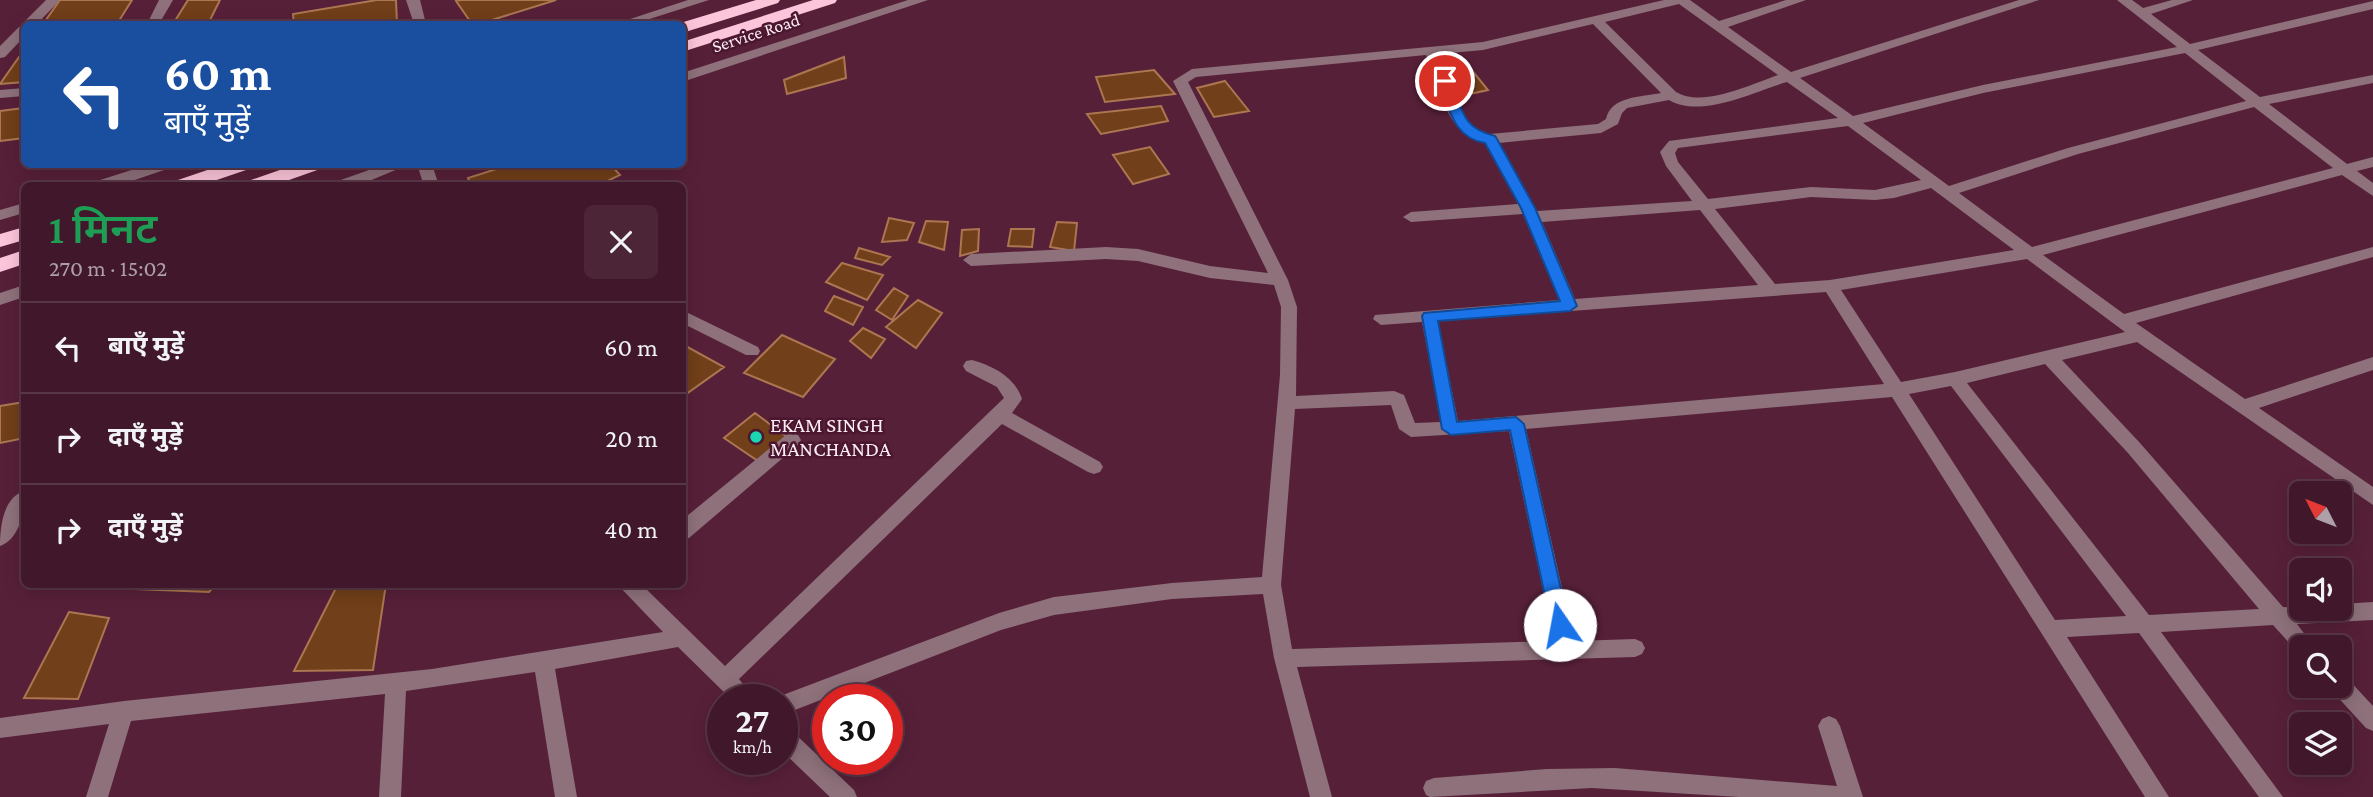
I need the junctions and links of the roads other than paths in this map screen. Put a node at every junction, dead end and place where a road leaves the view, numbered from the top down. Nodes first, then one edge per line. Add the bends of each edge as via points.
1 (52, 0) edge
2 (166, 0) edge
3 (413, 0) edge
4 (702, 0) edge
5 (772, 0) edge
6 (829, 0) edge
7 (921, 0) edge
8 (1681, 0) edge
9 (1799, 0) edge
10 (2032, 0) edge
11 (2124, 0) edge
12 (2186, 0) edge
13 (2373, 5) edge
14 (2141, 13) junction
15 (33, 21) edge
16 (155, 21) edge
17 (418, 21) edge
18 (632, 21) edge
19 (1597, 21) junction
20 (1718, 26) junction
21 (686, 27) edge
22 (21, 33) edge
23 (686, 46) edge
24 (2187, 49) junction
25 (1431, 52) junction
26 (0, 54) edge
27 (1786, 76) junction
28 (686, 77) edge
29 (2373, 79) edge
30 (21, 92) edge
31 (0, 94) edge
32 (1671, 95) junction
33 (2257, 102) junction
34 (1851, 121) junction
35 (1490, 139) junction
36 (2373, 162) edge
37 (234, 168) edge
38 (305, 168) edge
39 (392, 168) edge
40 (138, 169) edge
41 (2345, 169) junction
42 (108, 182) edge
43 (190, 182) edge
44 (263, 182) edge
45 (351, 182) edge
46 (1933, 182) junction
47 (2373, 191) edge
48 (1947, 192) junction
49 (1704, 205) junction
50 (21, 209) edge
51 (1530, 213) junction
52 (0, 215) edge
53 (1411, 217) dead end
54 (21, 234) edge
55 (0, 240) edge
56 (2373, 252) edge
57 (2030, 253) junction
58 (21, 258) edge
59 (971, 260) dead end
60 (0, 265) edge
61 (1280, 280) junction
62 (1830, 286) junction
63 (21, 292) edge
64 (1772, 292) junction
65 (0, 299) edge
66 (1570, 306) junction
67 (1429, 316) junction
68 (686, 318) edge
69 (1381, 319) dead end
70 (2122, 321) junction
71 (2140, 335) junction
72 (752, 351) dead end
73 (2050, 358) junction
74 (2373, 363) edge
75 (972, 366) dead end
76 (1955, 379) junction
77 (1894, 390) junction
78 (1287, 403) junction
79 (2245, 406) junction
80 (1000, 415) junction
81 (1516, 424) junction
82 (1451, 429) junction
83 (792, 440) dead end
84 (1094, 467) dead end
85 (2369, 490) edge
86 (21, 504) edge
87 (686, 529) edge
88 (0, 538) edge
89 (1271, 585) junction
90 (631, 588) edge
91 (2373, 611) edge
92 (2277, 618) junction
93 (2143, 623) junction
94 (2051, 629) junction
95 (2293, 635) edge
96 (680, 638) junction
97 (1635, 648) dead end
98 (1566, 651) junction
99 (1284, 658) junction
100 (544, 662) junction
101 (725, 679) junction
102 (396, 682) junction
103 (730, 684) edge
104 (2352, 698) edge
105 (798, 699) edge
106 (124, 710) junction
107 (2373, 721) edge
108 (1829, 726) dead end
109 (0, 728) edge
110 (798, 751) edge
111 (1434, 788) dead end
112 (97, 797) edge
113 (390, 797) edge
114 (566, 797) edge
115 (846, 797) edge
116 (1321, 797) edge
117 (1844, 797) edge
118 (1852, 797) edge
119 (2158, 797) edge
120 (2272, 797) edge

1 - 15 street
2 - 16 street
3 - 17 street
4 - 18 street
5 - 21 highway
6 - 23 highway
7 - 28 street, Service Road
8 - 19 street
8 - 20 street
9 - 20 street
10 - 27 street
11 - 14 street
12 - 14 street
13 - 24 street
14 - 24 street
19 - 25 street via 1519,40
19 - 32 street
20 - 27 street
22 - 26 street
24 - 33 street
24 - 34 street via 1983,89
25 - 35 street via 1463,127
25 - 61 street via 1192,73 1180,80
27 - 32 street via 1712,103 1692,104
27 - 34 street
29 - 33 street
30 - 31 street
32 - 35 street via 1622,106 1613,121 1601,128
33 - 41 street
33 - 48 street via 2073,151
34 - 46 street
34 - 49 street via 1674,144 1668,158
35 - 51 street
36 - 41 street
37 - 43 highway
38 - 44 highway
39 - 45 street
40 - 42 street
41 - 47 street
41 - 57 street
46 - 48 street
46 - 49 street via 1885,194 1811,192
48 - 57 street
49 - 51 street
49 - 64 street
50 - 52 street
51 - 53 street
51 - 66 street
54 - 55 highway
56 - 70 street
57 - 62 street
57 - 70 street
58 - 60 highway
59 - 61 street via 1128,255
61 - 78 street via 1289,307
62 - 64 street
62 - 77 street
63 - 65 street
64 - 66 street
66 - 67 street
67 - 69 street
67 - 82 street
68 - 72 street
70 - 71 street
71 - 73 street
71 - 79 street
73 - 76 street
73 - 92 street via 2134,448
74 - 79 street
75 - 80 street via 1012,391 1013,399
76 - 77 street
76 - 93 street
77 - 81 street
77 - 94 street
78 - 82 street via 1394,398 1411,430
78 - 89 street
79 - 85 street
80 - 84 street
80 - 101 street
81 - 82 street
81 - 98 street
83 - 87 street
86 - 88 street
89 - 99 street
89 - 105 street via 1172,591 1054,606 999,622
90 - 96 street
91 - 92 street
92 - 93 street
92 - 95 street
93 - 94 street
93 - 120 street
94 - 119 street
96 - 100 street
96 - 101 street
97 - 98 street
98 - 99 street
99 - 116 street
100 - 102 street
100 - 114 street
101 - 103 street
102 - 106 street
102 - 113 street
104 - 107 street
106 - 109 street
106 - 112 street
108 - 118 street
110 - 115 street
111 - 117 street via 1614,778

